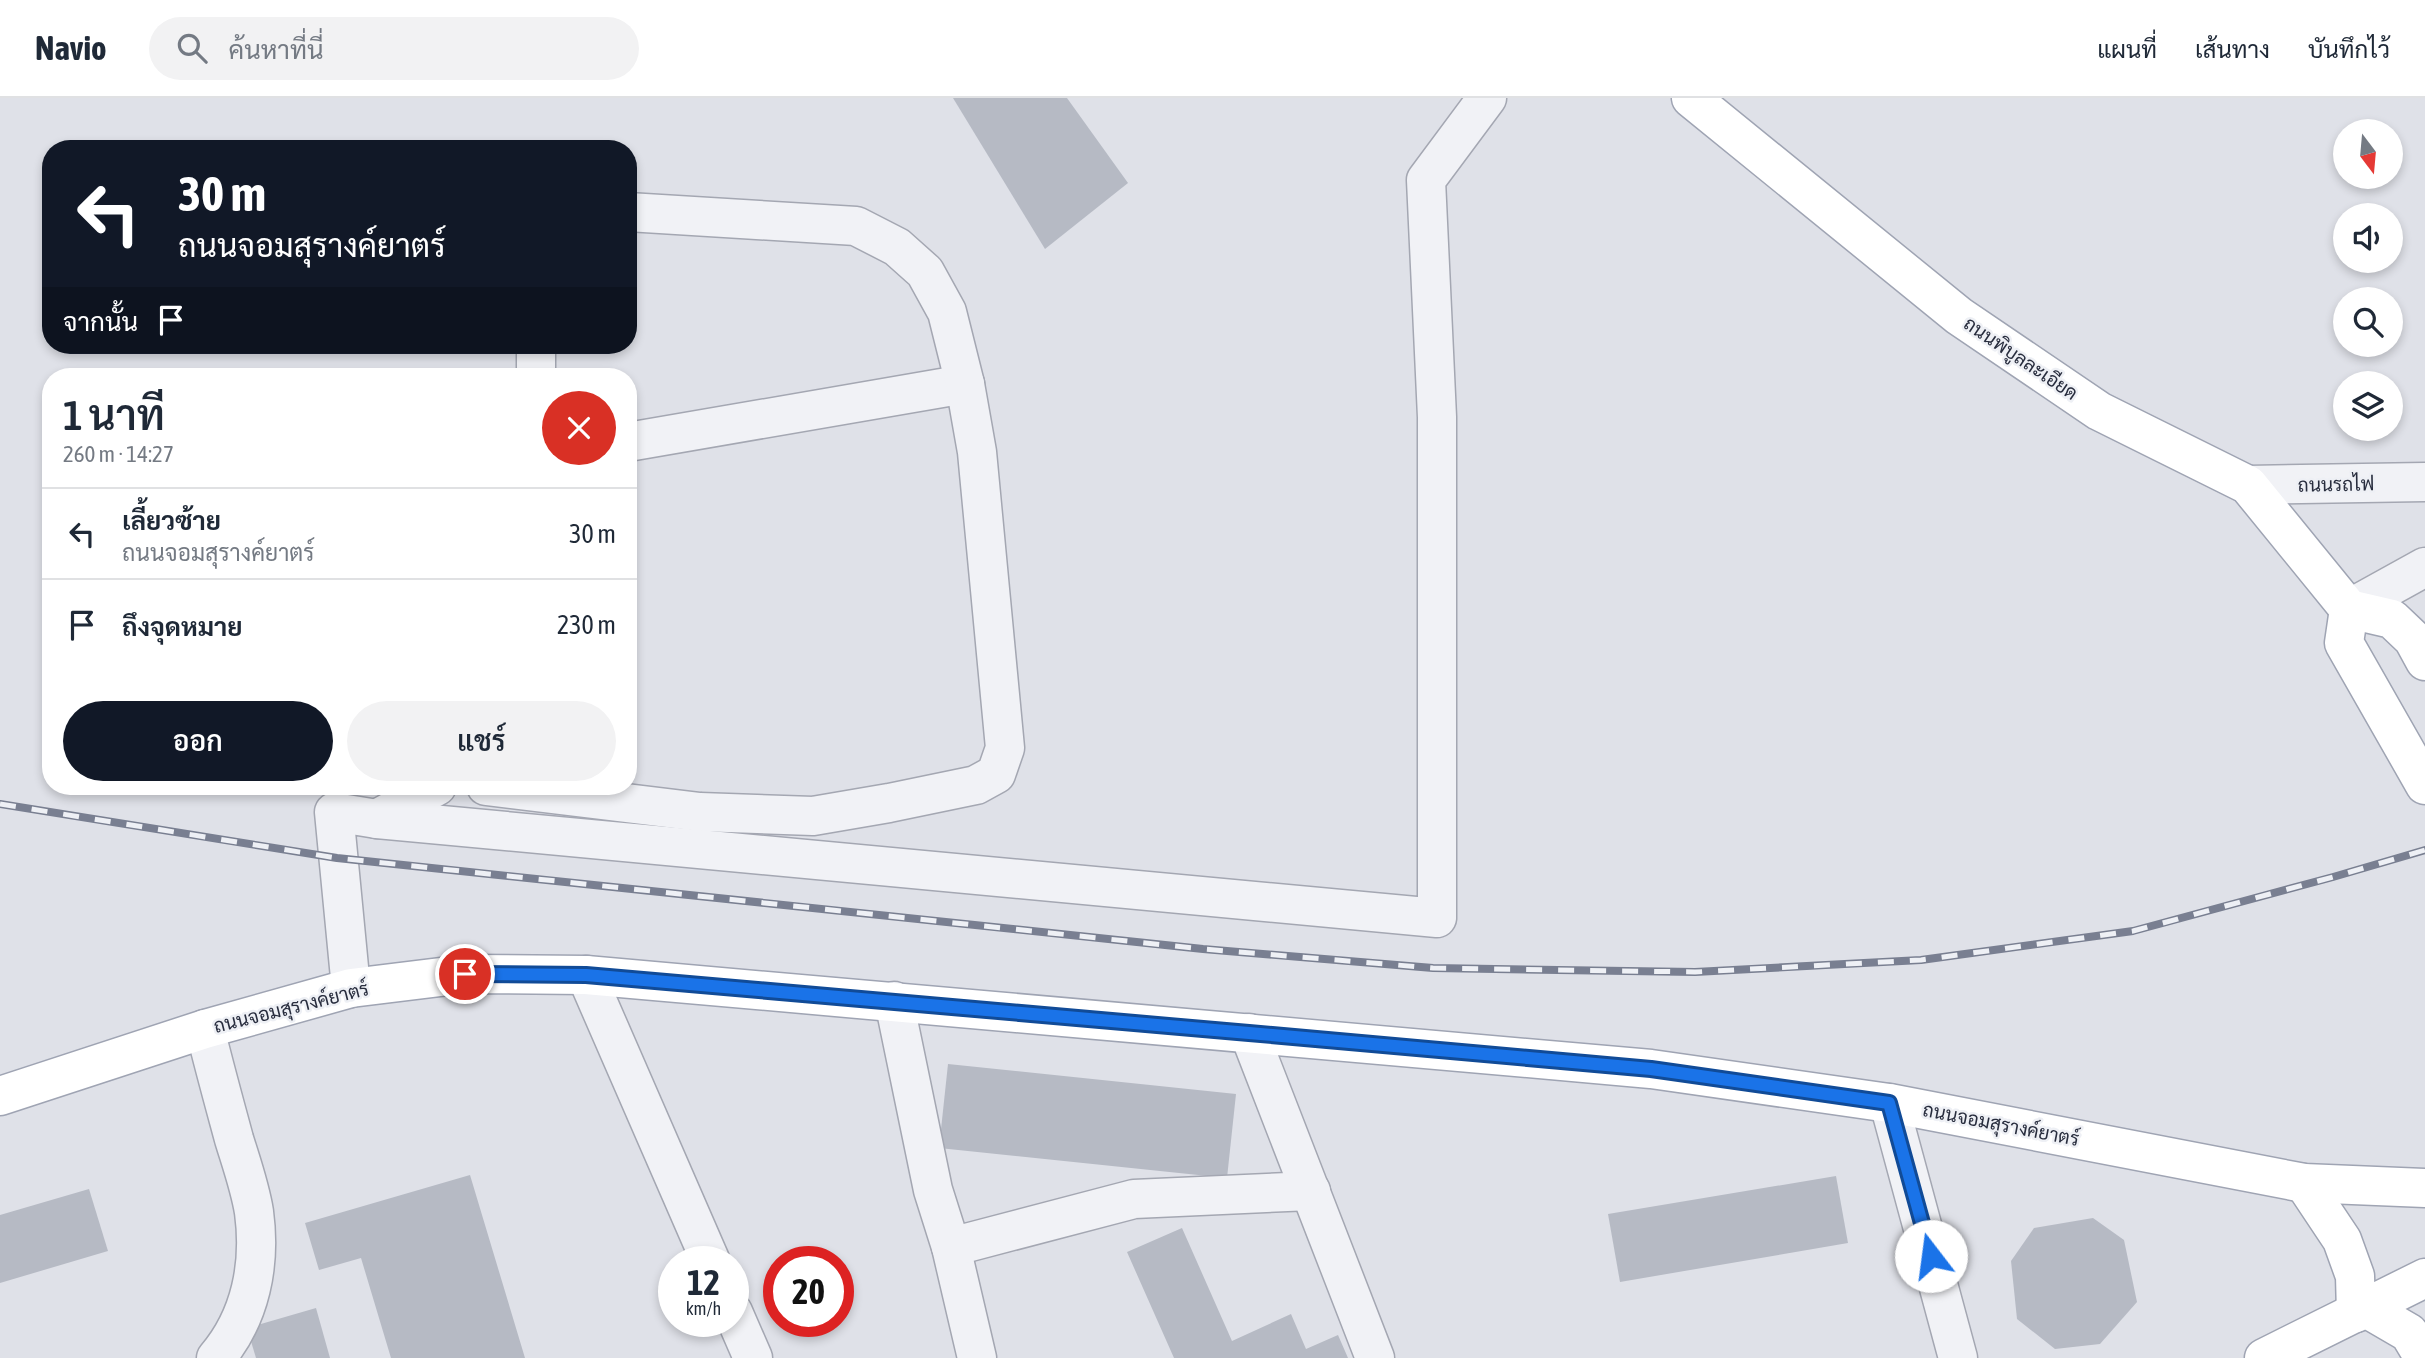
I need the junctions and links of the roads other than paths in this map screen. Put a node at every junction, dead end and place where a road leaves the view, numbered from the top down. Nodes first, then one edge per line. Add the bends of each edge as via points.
1 (1487, 98) edge
2 (1691, 98) edge
3 (637, 213) edge
4 (965, 384) junction
5 (637, 440) edge
6 (2425, 482) edge
7 (2248, 485) junction
8 (2425, 566) edge
9 (2349, 609) junction
10 (2421, 641) edge
11 (2425, 785) edge
12 (421, 795) edge
13 (560, 795) edge
14 (377, 819) junction
15 (586, 975) junction
16 (351, 988) junction
17 (894, 1001) junction
18 (205, 1029) junction
19 (1249, 1033) junction
20 (0, 1096) edge
21 (1889, 1103) junction
22 (2304, 1183) junction
23 (2425, 1188) edge
24 (1311, 1191) junction
25 (704, 1246) edge
26 (951, 1247) junction
27 (2425, 1278) edge
28 (2361, 1310) junction
29 (744, 1337) edge
30 (216, 1358) edge
31 (753, 1358) edge
32 (977, 1358) edge
33 (1375, 1358) edge
34 (1958, 1358) edge
35 (2264, 1358) edge
36 (2424, 1358) edge

1 - 14 street via 1426,180 1437,416 1437,918
2 - 7 main road, ถนนพิบูลละเอียด via 1959,316 2099,411
3 - 4 street via 856,226 897,247 925,272 947,312
4 - 5 street
4 - 13 street via 977,452 1005,748 996,774 975,785 813,816 700,812
6 - 7 street, ถนนรถไฟ
7 - 9 main road, ถนนพิบูลละเอียด
8 - 9 street
9 - 10 main road via 2392,619
9 - 11 main road via 2344,643
12 - 14 street
14 - 16 street via 334,812
15 - 16 main road, ถนนจอมสุรางค์ยาตร์ via 465,974
15 - 17 main road, ถนนจอมสุรางค์ยาตร์
15 - 25 street
16 - 18 main road, ถนนจอมสุรางค์ยาตร์
17 - 19 main road, ถนนจอมสุรางค์ยาตร์
17 - 26 street via 933,1190
18 - 20 main road, ถนนจอมสุรางค์ยาตร์
18 - 30 street via 254,1210 256,1256 245,1309 231,1341
19 - 21 main road, ถนนจอมสุรางค์ยาตร์ via 1651,1069
19 - 24 street
21 - 22 main road, ถนนจอมสุรางค์ยาตร์
21 - 34 street
22 - 23 main road, ถนนจอมสุรางค์ยาตร์
22 - 28 main road via 2342,1240
24 - 26 street via 1134,1199
24 - 33 street
26 - 32 street
27 - 28 main road
28 - 35 main road
28 - 36 main road via 2409,1333
29 - 31 street

